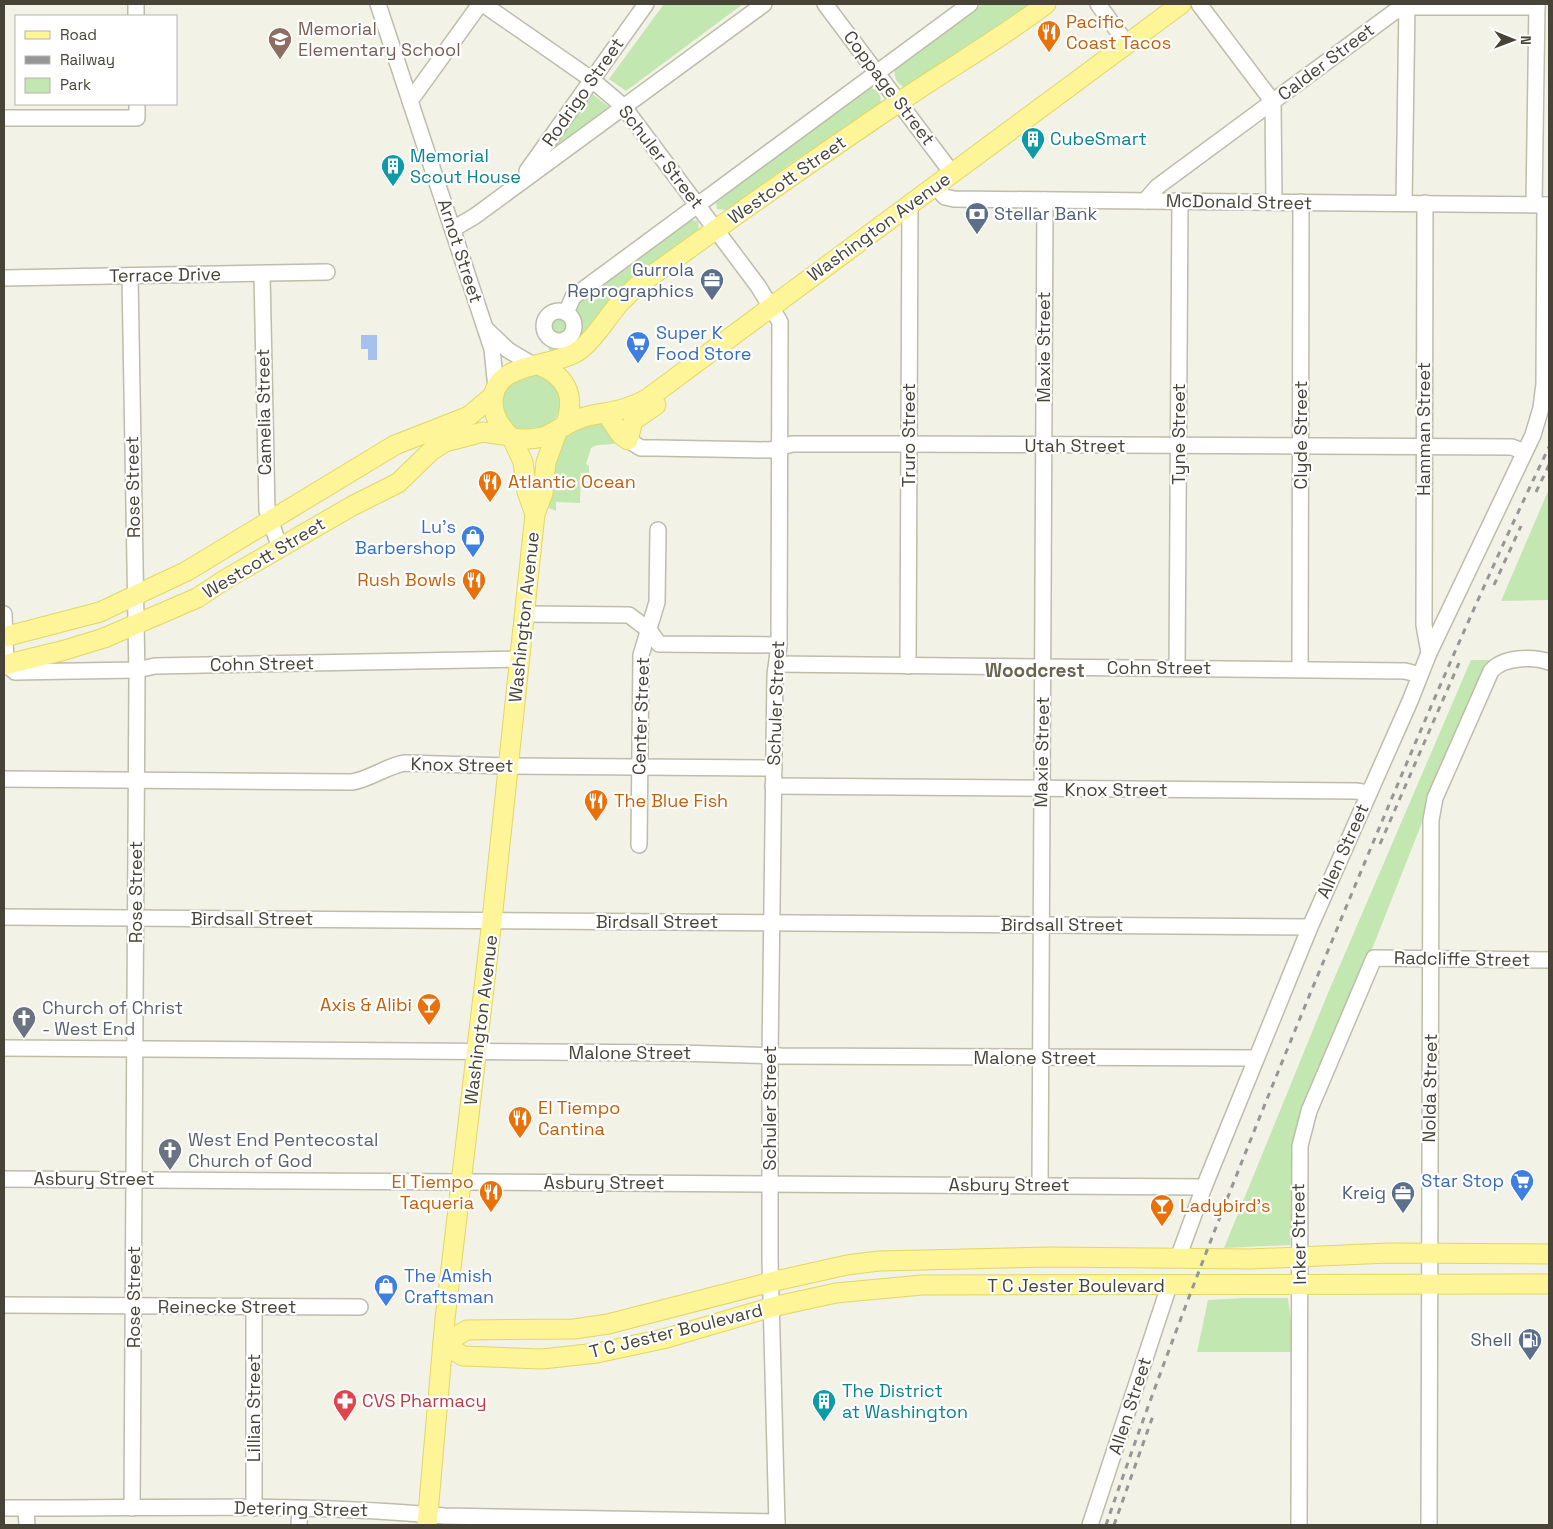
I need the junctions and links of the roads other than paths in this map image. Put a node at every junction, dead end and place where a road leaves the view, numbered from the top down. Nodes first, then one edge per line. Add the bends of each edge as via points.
1 (378, 4) edge
2 (482, 4) edge
3 (646, 4) edge
4 (764, 4) edge
5 (825, 4) edge
6 (970, 4) edge
7 (1046, 4) edge
8 (1098, 4) edge
9 (1182, 4) edge
10 (1199, 4) edge
11 (1407, 5) edge
12 (1537, 5) edge
13 (1127, 44) junction
14 (876, 71) junction
15 (591, 79) junction
16 (410, 101) junction
17 (899, 102) junction
18 (1273, 102) junction
19 (623, 106) junction
20 (137, 111) edge
21 (4, 118) edge
22 (952, 173) junction
23 (521, 181) junction
24 (934, 186) junction
25 (1045, 200) junction
26 (1145, 201) junction
27 (1180, 201) junction
28 (1274, 202) junction
29 (1301, 202) junction
30 (1404, 203) junction
31 (1425, 203) junction
32 (910, 204) junction
33 (1543, 204) edge
34 (699, 206) junction
35 (716, 229) junction
36 (453, 230) junction
37 (327, 272) dead end
38 (262, 274) junction
39 (130, 276) junction
40 (4, 278) edge
41 (771, 306) junction
42 (566, 313) dead end
43 (484, 328) junction
44 (536, 365) junction
45 (661, 390) junction
46 (495, 392) junction
47 (607, 414) junction
48 (561, 429) junction
49 (511, 437) junction
50 (628, 440) junction
51 (909, 444) junction
52 (1044, 446) junction
53 (1179, 446) junction
54 (1301, 446) junction
55 (1424, 446) junction
56 (781, 447) junction
57 (1524, 452) junction
58 (535, 514) junction
59 (270, 523) junction
60 (658, 530) dead end
61 (280, 548) junction
62 (135, 596) junction
63 (4, 614) edge
64 (526, 614) junction
65 (136, 626) junction
66 (650, 631) junction
67 (4, 637) edge
68 (779, 645) junction
69 (1429, 653) junction
70 (521, 659) junction
71 (1549, 662) edge
72 (777, 664) junction
73 (5, 665) edge
74 (908, 666) junction
75 (1043, 667) junction
76 (1177, 668) junction
77 (1300, 668) junction
78 (137, 670) junction
79 (1420, 674) junction
80 (508, 766) junction
81 (639, 766) junction
82 (774, 768) junction
83 (4, 779) edge
84 (135, 780) junction
85 (774, 786) junction
86 (1041, 790) junction
87 (1368, 794) junction
88 (640, 845) dead end
89 (4, 917) edge
90 (136, 918) junction
91 (492, 920) junction
92 (772, 922) junction
93 (1042, 925) junction
94 (1310, 927) junction
95 (1374, 958) joint
96 (1431, 959) junction
97 (1549, 960) edge
98 (4, 1048) edge
99 (135, 1049) junction
100 (477, 1052) junction
101 (770, 1056) junction
102 (1040, 1058) junction
103 (1256, 1058) junction
104 (4, 1179) edge
105 (135, 1180) junction
106 (462, 1182) junction
107 (771, 1184) junction
108 (1040, 1185) junction
109 (1204, 1187) junction
110 (1429, 1253) junction
111 (1549, 1254) edge
112 (1051, 1257) junction
113 (1299, 1257) junction
114 (1178, 1258) junction
115 (922, 1259) junction
116 (771, 1282) junction
117 (1428, 1283) junction
118 (1549, 1284) edge
119 (922, 1285) junction
120 (1300, 1285) junction
121 (1051, 1286) junction
122 (1169, 1286) junction
123 (4, 1305) edge
124 (134, 1307) junction
125 (254, 1307) junction
126 (360, 1307) dead end
127 (772, 1307) junction
128 (608, 1324) junction
129 (443, 1344) junction
130 (613, 1350) junction
131 (4, 1508) edge
132 (26, 1508) junction
133 (132, 1508) junction
134 (254, 1508) junction
135 (300, 1509) junction
136 (428, 1520) edge
137 (530, 1521) edge
138 (657, 1523) edge
139 (777, 1523) edge
140 (27, 1525) edge
141 (299, 1525) edge
142 (1090, 1525) edge
143 (1299, 1525) edge
144 (1429, 1525) edge

1 - 16 street, Arnot Street
2 - 15 street, Schuler Street
2 - 16 street
3 - 15 street, Rodrigo Street
4 - 19 street
5 - 14 street, Coppage Street
6 - 14 street, Westcott Street
7 - 17 main road, Westcott Street via 1012,30
8 - 13 street
9 - 13 main road, Washington Avenue
10 - 18 street
11 - 12 street, Calder Street
11 - 18 street, Calder Street
11 - 30 street
12 - 33 street, Allen Street
13 - 22 main road, Washington Avenue
14 - 17 street, Coppage Street
14 - 34 street, Westcott Street
15 - 19 street, Schuler Street
15 - 23 street, Rodrigo Street
16 - 36 street, Arnot Street
17 - 22 street, Coppage Street
17 - 35 main road, Westcott Street
18 - 26 street, Calder Street via 1157,187
18 - 28 street
19 - 23 street
19 - 34 street, Schuler Street
20 - 21 street
22 - 24 main road, Washington Avenue
23 - 36 street
24 - 25 street, McDonald Street via 945,197 954,199
24 - 32 main road, Washington Avenue
25 - 26 street, McDonald Street
25 - 52 street, Maxie Street
26 - 27 street, McDonald Street
27 - 28 street, McDonald Street
27 - 53 street, Tyne Street
28 - 29 street, McDonald Street
29 - 30 street, McDonald Street
29 - 54 street, Clyde Street
30 - 31 street, McDonald Street
31 - 33 street, McDonald Street
31 - 55 street, Hamman Street
32 - 41 main road, Washington Avenue
32 - 51 street, Truro Street
33 - 57 street, Allen Street via 1544,384 1541,408
34 - 35 street, Schuler Street
34 - 42 street, Westcott Street via 573,297
35 - 41 street, Schuler Street
35 - 44 main road, Westcott Street via 637,286 581,350
36 - 43 street, Arnot Street
37 - 38 street, Terrace Drive
38 - 39 street, Terrace Drive
38 - 59 street, Camelia Street via 266,506
39 - 40 street, Terrace Drive
39 - 62 street, Rose Street
41 - 45 main road, Washington Avenue
41 - 56 street, Schuler Street via 780,322
43 - 44 street, Arnot Street via 508,350
43 - 46 street, Arnot Street via 494,362
44 - 46 main road via 514,370
44 - 48 main road via 558,376 567,388 571,410
45 - 47 main road, Washington Avenue via 634,406
45 - 50 main road via 656,404 633,421
46 - 49 main road via 495,414
46 - 59 main road, Westcott Street via 469,416 395,445
47 - 48 main road, Washington Avenue via 588,416
47 - 50 main road
48 - 49 main road via 538,440
48 - 58 main road, Washington Avenue via 546,462 543,493
49 - 58 main road, Washington Avenue via 523,462 527,492
49 - 61 main road, Westcott Street via 483,432 445,442 431,451 398,484 352,506
50 - 56 street, Utah Street via 641,448 770,450
51 - 52 street, Utah Street
51 - 56 street, Utah Street via 792,444
51 - 74 street, Truro Street
52 - 53 street, Utah Street
52 - 75 street, Maxie Street
53 - 54 street, Utah Street
53 - 76 street, Tyne Street
54 - 55 street, Utah Street
54 - 77 street, Clyde Street
55 - 57 street, Utah Street via 1512,447
55 - 69 street, Hamman Street via 1424,625
56 - 68 street, Schuler Street
57 - 69 street, Allen Street
58 - 64 main road, Washington Avenue
59 - 61 street, Camelia Street
59 - 62 main road, Westcott Street via 187,571
60 - 66 street, Center Street via 657,602
61 - 65 main road, Westcott Street via 197,598
62 - 65 street, Rose Street
62 - 67 main road, Westcott Street via 100,612
63 - 67 street
64 - 66 street via 629,615
64 - 70 main road, Washington Avenue
65 - 73 main road, Westcott Street via 65,650
65 - 78 street, Rose Street
66 - 68 street via 659,644
66 - 81 street, Center Street via 641,655
67 - 73 street
68 - 72 street, Schuler Street
69 - 79 street, Allen Street
70 - 78 street, Cohn Street via 155,666
70 - 80 main road, Washington Avenue
71 - 96 street, Nolda Street via 1509,660 1496,665 1435,798 1430,844
72 - 74 street, Cohn Street
72 - 82 street, Schuler Street
73 - 78 street, Cohn Street via 15,672
74 - 75 street, Cohn Street
75 - 76 street, Cohn Street
75 - 86 street, Maxie Street
76 - 77 street, Cohn Street
77 - 79 street, Cohn Street via 1406,670
78 - 84 street, Rose Street
79 - 87 street, Allen Street
80 - 81 street, Knox Street
80 - 84 street, Knox Street via 405,763 392,765 352,782
80 - 91 main road, Washington Avenue
81 - 82 street, Knox Street
81 - 88 street, Center Street
82 - 85 street, Schuler Street
83 - 84 street, Knox Street
84 - 90 street, Rose Street
85 - 86 street, Knox Street
85 - 92 street, Schuler Street
86 - 87 street, Knox Street via 1356,791
86 - 93 street, Maxie Street
87 - 94 street, Allen Street
89 - 90 street, Birdsall Street
90 - 91 street, Birdsall Street
90 - 99 street, Rose Street
91 - 92 street, Birdsall Street
91 - 100 main road, Washington Avenue
92 - 93 street, Birdsall Street
92 - 101 street, Schuler Street
93 - 94 street, Birdsall Street
93 - 102 street, Maxie Street
94 - 103 street, Allen Street
95 - 96 street, Radcliffe Street
95 - 113 street, Inker Street via 1309,1110 1302,1137 1298,1161
96 - 97 street, Radcliffe Street
96 - 110 street, Nolda Street
98 - 99 street, Malone Street
99 - 100 street, Malone Street
99 - 105 street, Rose Street
100 - 101 street, Malone Street
100 - 106 main road, Washington Avenue
101 - 102 street, Malone Street
101 - 107 street, Schuler Street
102 - 103 street, Malone Street
102 - 108 street, Maxie Street
103 - 109 street, Allen Street
104 - 105 street, Asbury Street
105 - 106 street, Asbury Street
105 - 124 street, Rose Street
106 - 107 street, Asbury Street
106 - 129 main road, Washington Avenue
107 - 108 street, Asbury Street
107 - 116 street, Schuler Street
108 - 109 street, Asbury Street
109 - 114 street, Allen Street
110 - 111 main road, T C Jester Boulevard
110 - 113 main road, T C Jester Boulevard
110 - 117 street, Nolda Street
112 - 114 main road, T C Jester Boulevard
112 - 115 main road, T C Jester Boulevard
112 - 121 main road
113 - 114 main road, T C Jester Boulevard
113 - 120 street, Inker Street
115 - 116 main road, T C Jester Boulevard via 847,1265
115 - 119 main road
116 - 127 street, Schuler Street
116 - 128 main road, T C Jester Boulevard
117 - 118 main road, T C Jester Boulevard
117 - 120 main road, T C Jester Boulevard
117 - 144 street, Nolda Street
119 - 121 main road, T C Jester Boulevard
119 - 127 main road, T C Jester Boulevard via 836,1293
120 - 122 main road, T C Jester Boulevard
120 - 143 street, Inker Street
121 - 122 main road, T C Jester Boulevard
122 - 142 street, Allen Street
123 - 124 street, Reinecke Street
124 - 125 street, Reinecke Street
124 - 133 street, Rose Street
125 - 126 street, Reinecke Street
125 - 134 street, Lillian Street
127 - 130 main road, T C Jester Boulevard via 667,1338
127 - 139 street, Schuler Street
128 - 129 main road, T C Jester Boulevard via 574,1329 466,1330
128 - 130 main road
129 - 130 main road, T C Jester Boulevard via 463,1356 542,1359
129 - 136 main road, Washington Avenue
131 - 132 street, Detering Street
132 - 133 street, Detering Street
132 - 140 street
133 - 134 street, Detering Street
134 - 135 street, Detering Street
135 - 136 street, Detering Street via 395,1510
135 - 141 street
136 - 137 street, Detering Street
137 - 138 street, Detering Street
138 - 139 street, Detering Street

